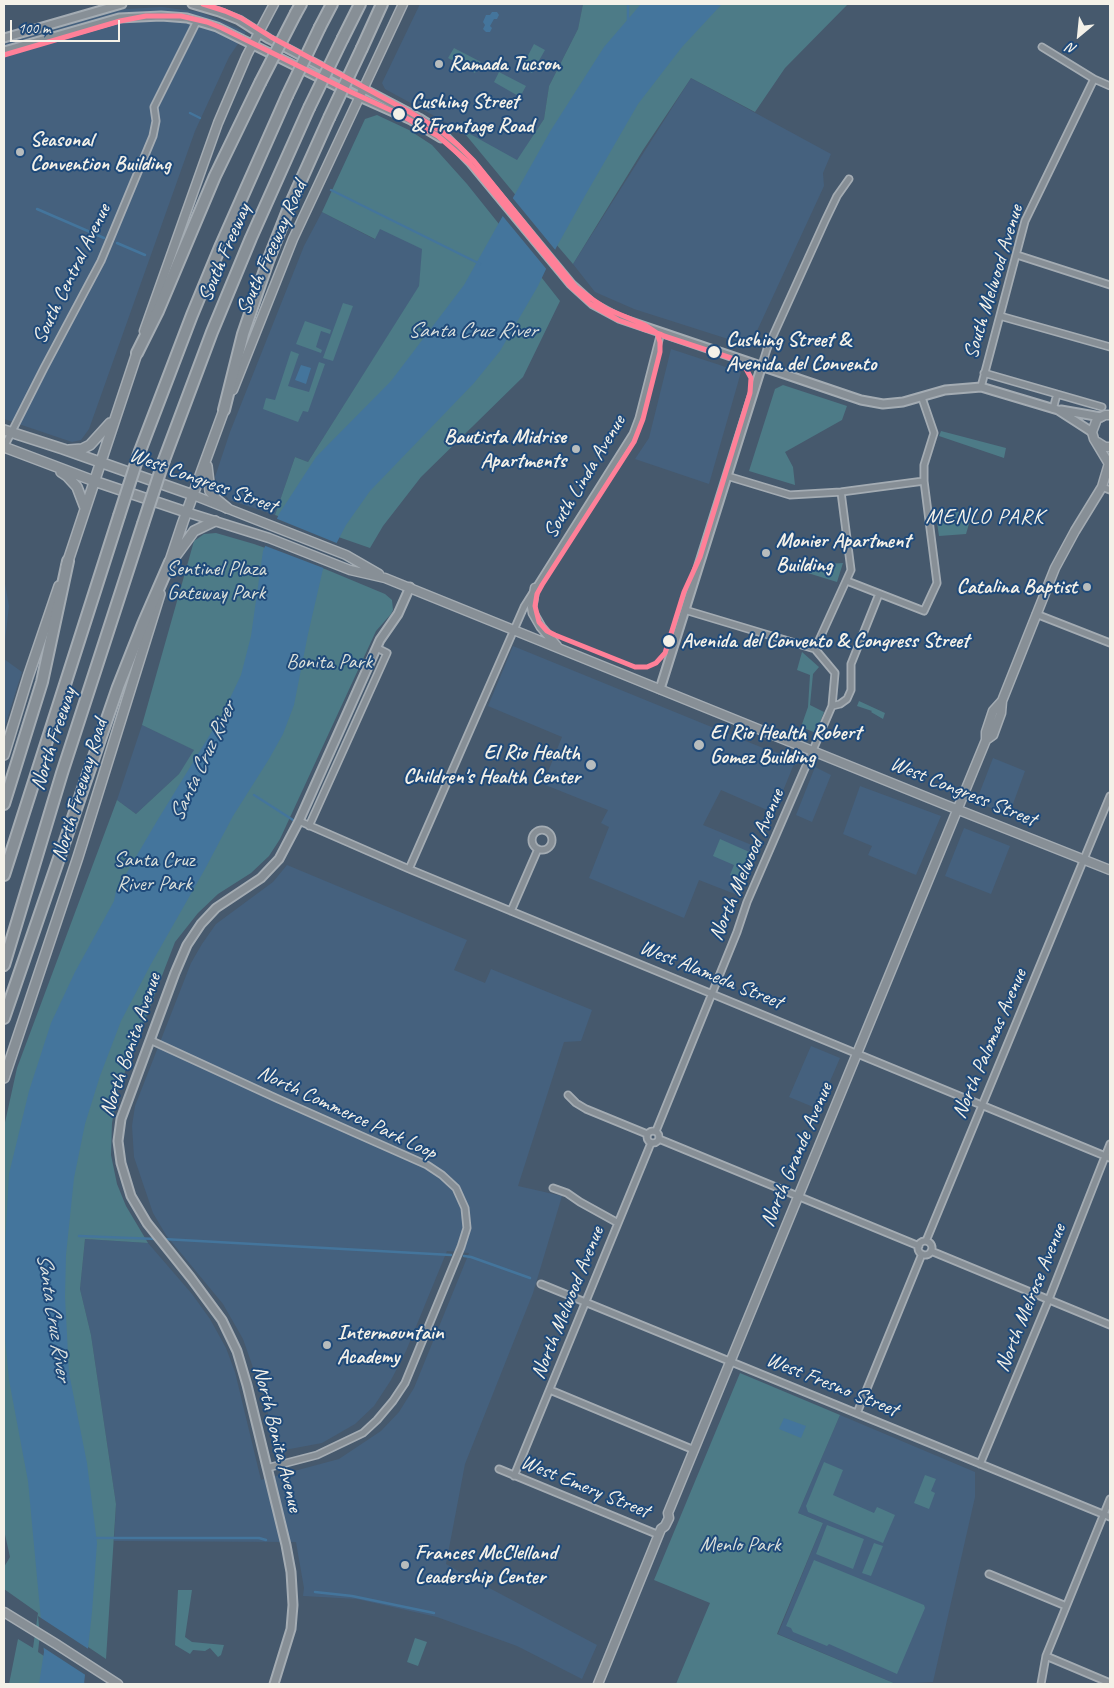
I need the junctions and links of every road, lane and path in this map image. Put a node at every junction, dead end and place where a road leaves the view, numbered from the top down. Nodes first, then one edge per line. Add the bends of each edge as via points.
1 (124, 4) edge
2 (192, 4) edge
3 (274, 4) edge
4 (332, 4) edge
5 (360, 4) edge
6 (382, 4) edge
7 (403, 4) edge
8 (207, 6) edge
9 (298, 8) edge
10 (126, 17) junction
11 (197, 21) junction
12 (259, 32) junction
13 (4, 38) edge
14 (252, 45) junction
15 (1042, 47) dead end
16 (4, 52) edge
17 (1094, 79) junction
18 (1110, 86) edge
19 (364, 88) junction
20 (360, 97) junction
21 (457, 148) junction
22 (848, 179) dead end
23 (1017, 255) junction
24 (1110, 285) edge
25 (1000, 316) junction
26 (661, 332) junction
27 (1110, 347) edge
28 (136, 353) junction
29 (762, 365) junction
30 (984, 373) junction
31 (981, 388) junction
32 (1057, 394) junction
33 (922, 398) junction
34 (1102, 407) dead end
35 (224, 410) junction
36 (1056, 410) junction
37 (1110, 415) edge
38 (1101, 417) junction
39 (114, 419) junction
40 (8, 431) edge
41 (1092, 432) junction
42 (1097, 442) junction
43 (4, 447) edge
44 (1110, 447) edge
45 (63, 449) junction
46 (207, 459) junction
47 (100, 462) junction
48 (1109, 462) edge
49 (48, 464) junction
50 (727, 476) junction
51 (94, 481) junction
52 (924, 481) junction
53 (1102, 487) junction
54 (1110, 490) edge
55 (841, 492) junction
56 (193, 495) junction
57 (85, 508) junction
58 (227, 508) junction
59 (186, 512) junction
60 (119, 516) joint
61 (215, 521) junction
62 (143, 524) joint
63 (68, 561) junction
64 (170, 562) junction
65 (385, 578) junction
66 (847, 581) junction
67 (410, 588) junction
68 (535, 588) junction
69 (880, 594) junction
70 (685, 610) junction
71 (1036, 614) junction
72 (513, 630) junction
73 (1110, 643) edge
74 (377, 648) junction
75 (558, 648) junction
76 (815, 649) junction
77 (660, 689) junction
78 (832, 706) junction
79 (813, 751) junction
80 (4, 755) edge
81 (1110, 796) edge
82 (4, 804) edge
83 (957, 810) junction
84 (299, 822) junction
85 (309, 826) junction
86 (538, 849) dead end
87 (1084, 860) junction
88 (410, 869) junction
89 (1110, 870) edge
90 (4, 875) edge
91 (511, 911) junction
92 (4, 965) edge
93 (712, 993) junction
94 (4, 1018) edge
95 (150, 1040) junction
96 (858, 1054) junction
97 (4, 1078) edge
98 (568, 1095) dead end
99 (982, 1105) junction
100 (656, 1130) junction
101 (647, 1134) junction
102 (659, 1139) junction
103 (651, 1143) junction
104 (1110, 1144) edge
105 (1108, 1157) edge
106 (553, 1188) dead end
107 (798, 1196) junction
108 (618, 1223) junction
109 (926, 1241) junction
110 (919, 1246) junction
111 (931, 1251) junction
112 (922, 1254) junction
113 (541, 1284) dead end
114 (1049, 1299) junction
115 (585, 1302) junction
116 (1110, 1325) edge
117 (730, 1361) junction
118 (550, 1390) junction
119 (857, 1413) junction
120 (694, 1450) junction
121 (980, 1464) junction
122 (267, 1468) junction
123 (499, 1469) dead end
124 (514, 1476) junction
125 (1110, 1499) edge
126 (1107, 1516) edge
127 (660, 1532) junction
128 (989, 1574) dead end
129 (1066, 1606) junction
130 (4, 1607) edge
131 (4, 1612) edge
132 (16, 1619) junction
133 (1046, 1656) junction
134 (1110, 1683) edge
135 (118, 1684) edge
136 (274, 1684) edge
137 (598, 1684) edge
138 (1041, 1684) edge

1 - 10 street
1 - 13 street
2 - 8 street
3 - 12 main road
4 - 60 highway, South Freeway, bridge via 286,96 217,253 140,451
5 - 62 highway, South Freeway, bridge via 251,238 212,332
6 - 35 highway, bridge via 268,260 247,320
7 - 19 main road, South Freeway Road
8 - 12 street
9 - 28 highway, bridge via 215,176 158,311
10 - 11 street via 166,16
10 - 16 street
11 - 14 street
11 - 40 street, South Central Avenue via 154,107 152,139 101,262
12 - 14 main road
12 - 19 street
14 - 20 street
14 - 28 main road via 218,123
15 - 17 street
17 - 18 street
17 - 23 street, South Melwood Avenue via 1025,221
19 - 20 main road, South Freeway Road
19 - 21 street via 431,125
20 - 21 street via 423,127
20 - 35 main road, South Freeway Road via 293,239
21 - 26 street via 580,293 600,308
22 - 29 street via 825,221
23 - 24 street
23 - 25 street, South Melwood Avenue
25 - 27 street
25 - 30 street, South Melwood Avenue
26 - 29 street
26 - 68 street, South Linda Avenue via 633,434
28 - 39 main road
29 - 33 street via 861,400 883,404
29 - 50 street
30 - 31 street, South Melwood Avenue
30 - 32 street
31 - 33 street via 945,390
31 - 36 street
32 - 34 street
32 - 36 street
33 - 52 street via 934,433 924,465
35 - 46 main road, South Freeway Road
36 - 38 street
36 - 41 street
37 - 38 main road
38 - 41 main road via 1094,423
39 - 45 main road via 90,446
39 - 47 main road
40 - 43 street, South Central Avenue
40 - 45 main road, West Congress Street
41 - 42 main road
42 - 44 main road
42 - 48 main road
43 - 49 main road, West Congress Street
45 - 47 main road, West Congress Street
46 - 56 main road, South Freeway Road
46 - 58 main road via 210,491
47 - 51 main road
47 - 56 main road, West Congress Street
48 - 53 main road
49 - 51 main road, West Congress Street
49 - 57 main road via 72,480
50 - 55 street via 790,495
50 - 70 street
51 - 57 main road
51 - 59 main road, West Congress Street
52 - 55 street
52 - 69 street via 937,583 924,611
53 - 54 street
53 - 71 main road via 1055,568
55 - 66 street via 851,570
56 - 58 main road, West Congress Street
56 - 59 main road, South Freeway Road
57 - 63 main road
58 - 65 main road, West Congress Street via 346,555
59 - 61 main road, West Congress Street
59 - 64 main road, North Freeway Road
60 - 90 highway, North Freeway
61 - 64 main road via 194,531
61 - 65 main road, West Congress Street via 350,570
62 - 92 highway, North Freeway via 62,772
63 - 80 main road
63 - 82 highway via 42,682
64 - 94 highway via 118,687
64 - 97 main road, North Freeway Road via 78,857
65 - 67 main road, West Congress Street
66 - 69 street
66 - 76 street
67 - 72 main road, West Congress Street
67 - 74 street, North Bonita Avenue
68 - 72 street, South Linda Avenue
68 - 75 main road via 533,613
69 - 78 street via 851,664 847,699
70 - 76 street
70 - 77 street
71 - 73 street
71 - 83 main road, North Grande Avenue via 1002,701 993,711 986,740
72 - 75 main road, West Congress Street
72 - 88 street, South Linda Avenue
74 - 84 street, North Bonita Avenue
74 - 85 street via 387,652
75 - 77 main road, West Congress Street
76 - 78 street via 835,674
77 - 79 main road, West Congress Street
78 - 79 street, North Melwood Avenue
79 - 83 main road, West Congress Street
79 - 93 street, North Melwood Avenue via 747,902
81 - 87 street, North Palomas Avenue
83 - 87 main road, West Congress Street
83 - 96 main road, North Grande Avenue
84 - 85 street, West Alameda Street
84 - 95 street, North Bonita Avenue via 278,859 261,878 216,908 201,924 187,945
85 - 88 street, West Alameda Street
86 - 91 street
87 - 89 main road, West Congress Street
87 - 99 street, North Palomas Avenue
88 - 91 street, West Alameda Street
91 - 93 street, West Alameda Street
93 - 96 street, West Alameda Street
93 - 100 street, North Melwood Avenue
95 - 122 street, North Bonita Avenue via 121,1119 118,1141 121,1163 131,1196 147,1223 222,1320 237,1351
95 - 122 street, North Commerce Park Loop via 427,1165 456,1188 465,1208 467,1228 461,1247 405,1383 393,1401 363,1433 317,1456
96 - 99 street, West Alameda Street
96 - 107 main road, North Grande Avenue
98 - 101 street via 586,1109
99 - 105 street, West Alameda Street
99 - 109 street, North Palomas Avenue
100 - 101 street
100 - 102 street
101 - 103 street
102 - 103 street
102 - 107 street
103 - 108 street, North Melwood Avenue
104 - 105 street, North Melrose Avenue
105 - 114 street, North Melrose Avenue
106 - 108 street
107 - 110 street
107 - 117 main road, North Grande Avenue
108 - 115 street, North Melwood Avenue
109 - 110 street
109 - 111 street via 931,1244
110 - 112 street
111 - 112 street
111 - 114 street
112 - 119 street
113 - 115 street, West Fresno Street
114 - 116 street
114 - 121 street, North Melrose Avenue
115 - 117 street, West Fresno Street
115 - 118 street, North Melwood Avenue
117 - 119 street, West Fresno Street
117 - 120 main road, North Grande Avenue
118 - 120 street
118 - 124 street, North Melwood Avenue
119 - 121 street, West Fresno Street
120 - 127 main road, North Grande Avenue via 668,1512 669,1518
121 - 126 street, West Fresno Street
122 - 136 street, North Bonita Avenue via 288,1554 292,1589 291,1629
123 - 124 street, West Emery Street
124 - 127 street, West Emery Street
125 - 126 street
126 - 129 street
127 - 137 main road, North Grande Avenue
128 - 129 street
129 - 133 street
130 - 132 main road
131 - 132 main road
132 - 135 main road
133 - 134 street
133 - 138 street

